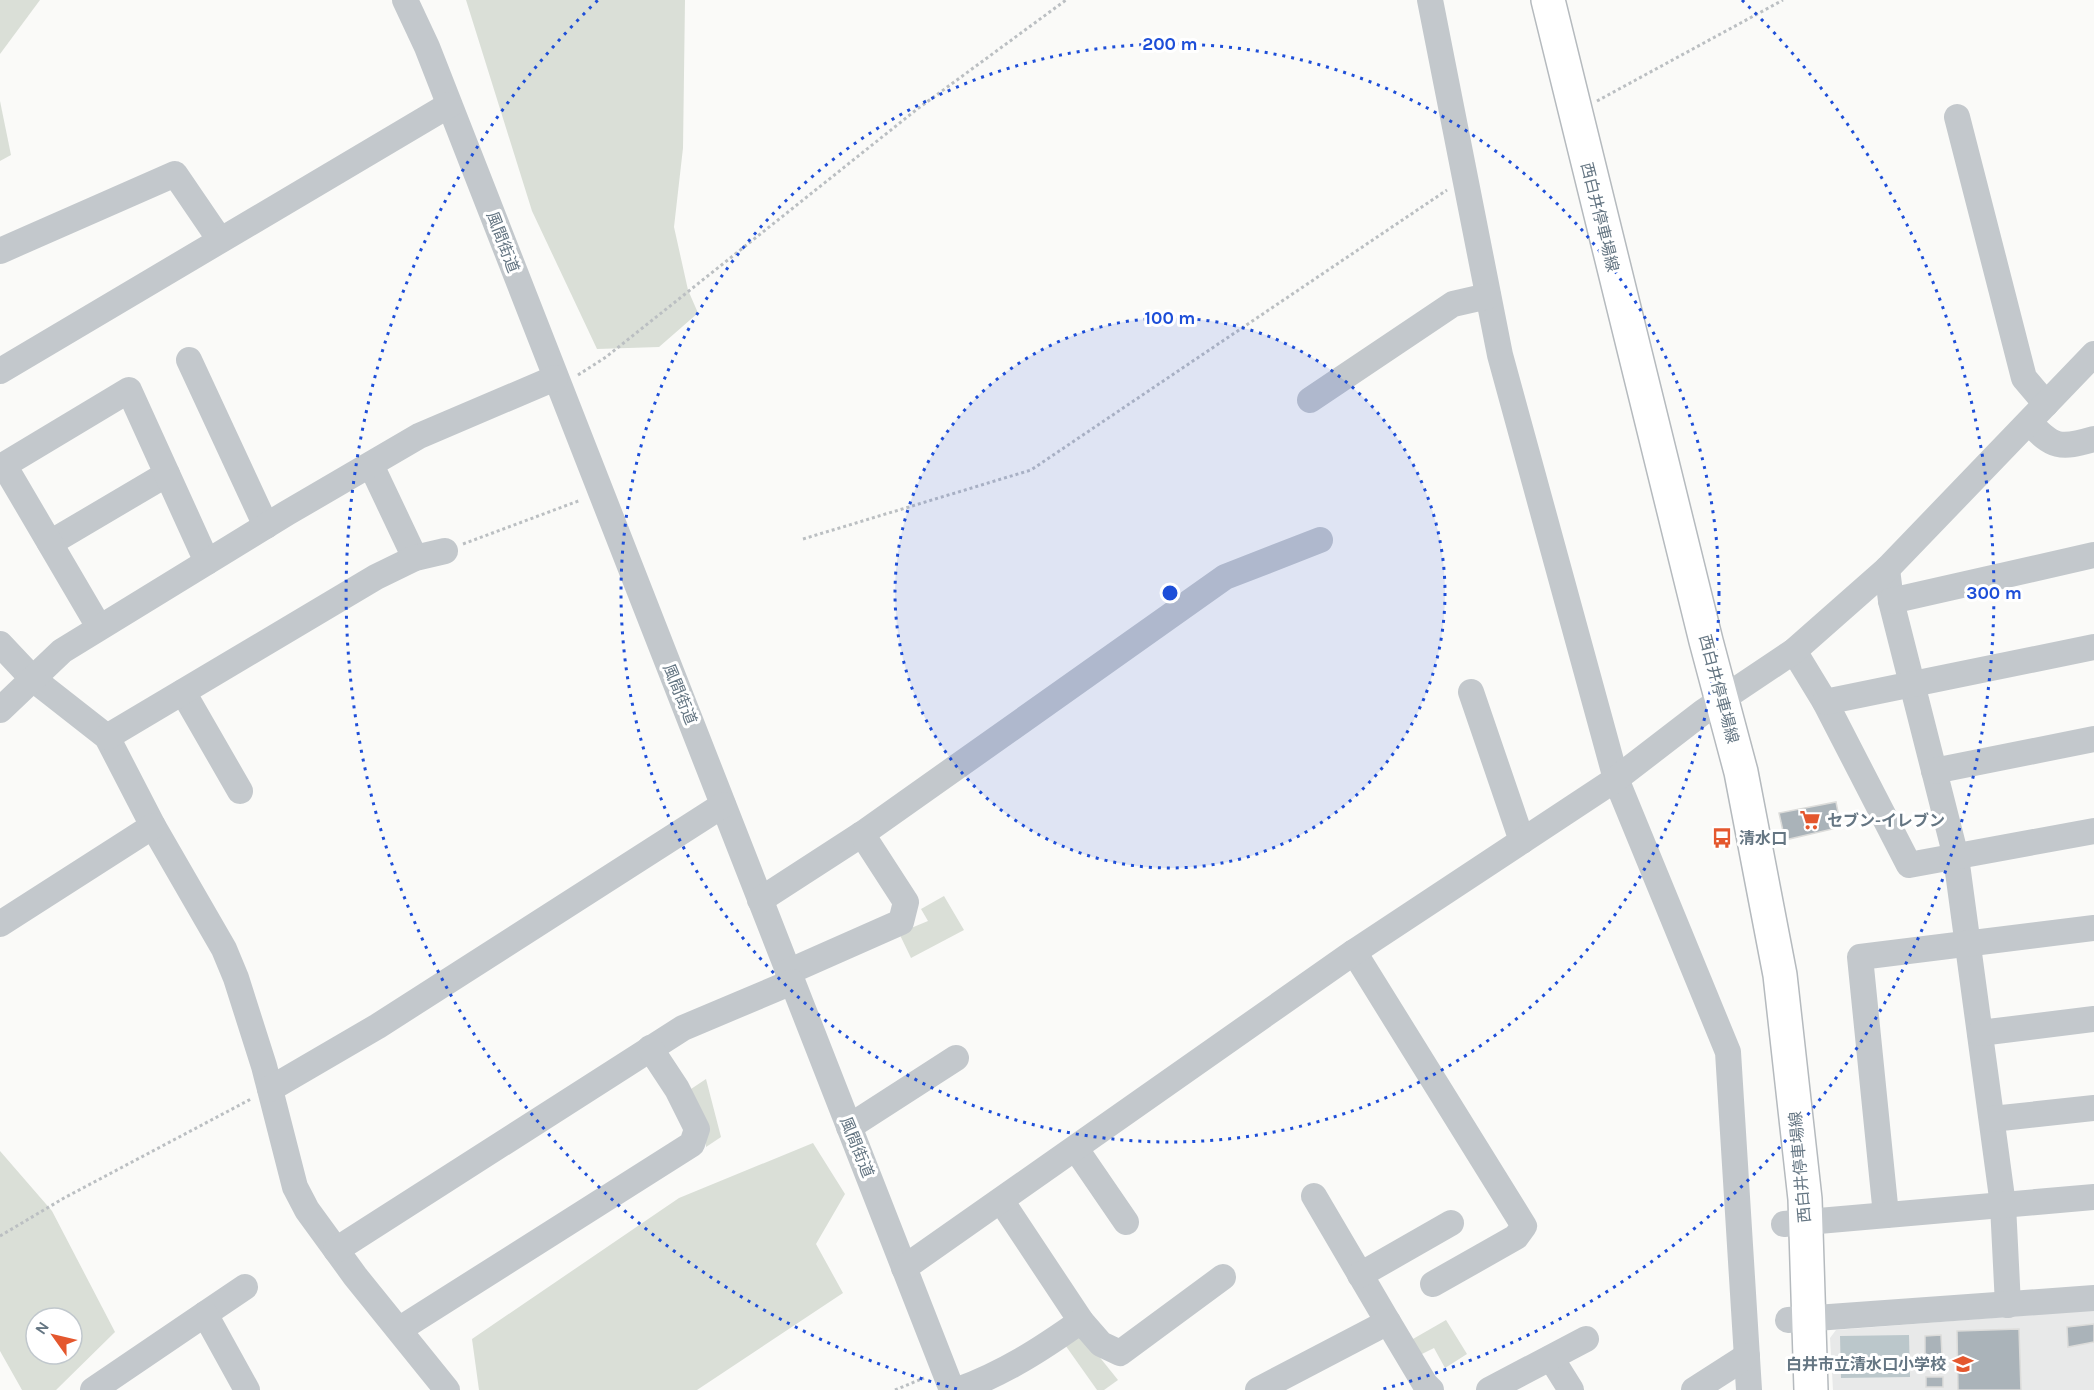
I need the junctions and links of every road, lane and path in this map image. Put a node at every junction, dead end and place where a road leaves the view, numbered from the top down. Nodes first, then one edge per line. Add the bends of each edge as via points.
1 (405, 0) edge
2 (1066, 0) edge
3 (1430, 0) edge
4 (1527, 0) edge
5 (1548, 0) edge
6 (1783, 0) edge
7 (449, 105) junction
8 (1575, 113) junction
9 (1957, 117) dead end
10 (1465, 178) junction
11 (220, 240) junction
12 (0, 251) edge
13 (1488, 296) junction
14 (2094, 354) edge
15 (189, 360) dead end
16 (0, 371) edge
17 (557, 382) junction
18 (1310, 400) dead end
19 (2038, 412) junction
20 (2094, 440) edge
21 (371, 465) junction
22 (167, 474) junction
23 (601, 492) junction
24 (266, 526) junction
25 (803, 539) dead end
26 (1320, 540) dead end
27 (50, 543) junction
28 (445, 551) joint
29 (2094, 555) edge
30 (415, 558) junction
31 (207, 562) junction
32 (1887, 569) junction
33 (1891, 601) junction
34 (99, 627) junction
35 (0, 644) edge
36 (2094, 647) edge
37 (1794, 651) junction
38 (33, 679) junction
39 (1912, 684) junction
40 (183, 692) junction
41 (1471, 692) dead end
42 (1825, 702) junction
43 (1713, 707) junction
44 (0, 710) edge
45 (107, 737) junction
46 (2094, 739) edge
47 (1934, 771) junction
48 (1616, 779) junction
49 (240, 791) dead end
50 (723, 805) junction
51 (153, 826) junction
52 (2094, 831) edge
53 (862, 834) junction
54 (1522, 841) junction
55 (1956, 857) junction
56 (760, 900) junction
57 (0, 924) edge
58 (2094, 928) edge
59 (1969, 944) junction
60 (1354, 952) junction
61 (790, 977) junction
62 (2094, 1019) edge
63 (1980, 1033) junction
64 (650, 1048) junction
65 (956, 1058) dead end
66 (270, 1089) junction
67 (2094, 1108) edge
68 (1992, 1119) junction
69 (849, 1127) junction
70 (1076, 1149) junction
71 (1314, 1196) dead end
72 (2094, 1197) edge
73 (1002, 1202) junction
74 (2003, 1205) junction
75 (1886, 1215) junction
76 (1126, 1222) dead end
77 (1451, 1223) dead end
78 (1795, 1224) junction
79 (0, 1236) edge
80 (336, 1250) junction
81 (904, 1268) junction
82 (1360, 1275) junction
83 (1223, 1277) dead end
84 (1433, 1284) dead end
85 (245, 1287) dead end
86 (2094, 1298) edge
87 (2008, 1305) junction
88 (205, 1314) junction
89 (1798, 1319) junction
90 (1081, 1321) junction
91 (1388, 1322) junction
92 (400, 1329) junction
93 (1586, 1339) dead end
94 (1747, 1356) junction
95 (1551, 1358) junction
96 (948, 1380) edge
97 (93, 1390) edge
98 (247, 1390) edge
99 (447, 1390) edge
100 (895, 1390) edge
101 (958, 1390) edge
102 (1258, 1390) edge
103 (1431, 1390) edge
104 (1489, 1390) edge
105 (1571, 1390) edge
106 (1694, 1390) edge
107 (1749, 1390) edge
108 (1790, 1390) edge
109 (1811, 1390) edge

1 - 7 street, 風間街道
2 - 17 path via 916,110 606,357
3 - 10 street
4 - 43 main road, 西白井停車場線
5 - 8 main road, 西白井停車場線
6 - 8 path
7 - 11 street
7 - 17 street, 風間街道
8 - 43 main road, 西白井停車場線
9 - 19 street via 2025,378
10 - 13 street
10 - 25 path via 1031,470
11 - 12 street via 175,174
11 - 16 street
13 - 18 street via 1453,304
13 - 48 street via 1500,355
14 - 19 street
15 - 24 street
17 - 21 street via 419,436
17 - 23 street, 風間街道
19 - 20 street via 2046,441 2069,446
19 - 32 street
21 - 24 street
21 - 30 street
22 - 27 street
22 - 27 street via 129,390 4,465
22 - 31 street
23 - 28 path
23 - 50 street, 風間街道
24 - 31 street
26 - 53 street via 1225,577
27 - 34 street
28 - 30 street
29 - 33 street
30 - 40 street via 306,617
31 - 34 street
32 - 33 street
32 - 37 street
33 - 39 street
34 - 38 street via 62,651
35 - 38 street
36 - 39 street
37 - 42 street
37 - 43 street
38 - 44 street
38 - 45 street
39 - 42 street
39 - 47 street
40 - 45 street
40 - 49 street
41 - 54 street
42 - 55 street via 1909,865
43 - 48 street
43 - 78 main road, 西白井停車場線 via 1721,780 1758,976
45 - 51 street
46 - 47 street
47 - 55 street
48 - 54 street
48 - 94 street via 1728,1052
50 - 56 street, 風間街道
50 - 66 street via 378,1026
51 - 57 street
51 - 66 street via 224,950
52 - 55 street
53 - 56 street
53 - 61 street via 906,902 901,922
54 - 60 street
55 - 59 street
56 - 61 street, 風間街道
58 - 59 street
59 - 63 street
59 - 75 street via 1860,957
60 - 70 street
60 - 84 street via 1524,1226 1516,1237
61 - 64 street
61 - 69 street, 風間街道
62 - 63 street
63 - 68 street
64 - 80 street
64 - 92 street via 698,1129 692,1144
65 - 69 street
66 - 79 path
66 - 80 street via 295,1187
67 - 68 street
68 - 74 street
69 - 81 street, 風間街道
70 - 73 street
70 - 76 street
71 - 82 street
72 - 74 street
73 - 81 street
73 - 90 street
74 - 75 street
74 - 87 street
75 - 78 street
77 - 82 street
78 - 89 main road, 西白井停車場線
80 - 92 street
81 - 96 street, 風間街道
82 - 91 street
83 - 90 street via 1120,1353 1101,1344
85 - 88 street
86 - 87 street
87 - 89 street
88 - 97 street
88 - 98 street
89 - 108 main road, 西白井停車場線
89 - 109 main road, 西白井停車場線
90 - 101 street via 999,1374
91 - 102 street
91 - 103 street
92 - 99 street
93 - 95 street
94 - 106 street
94 - 107 street
95 - 104 street
95 - 105 street
96 - 100 path

